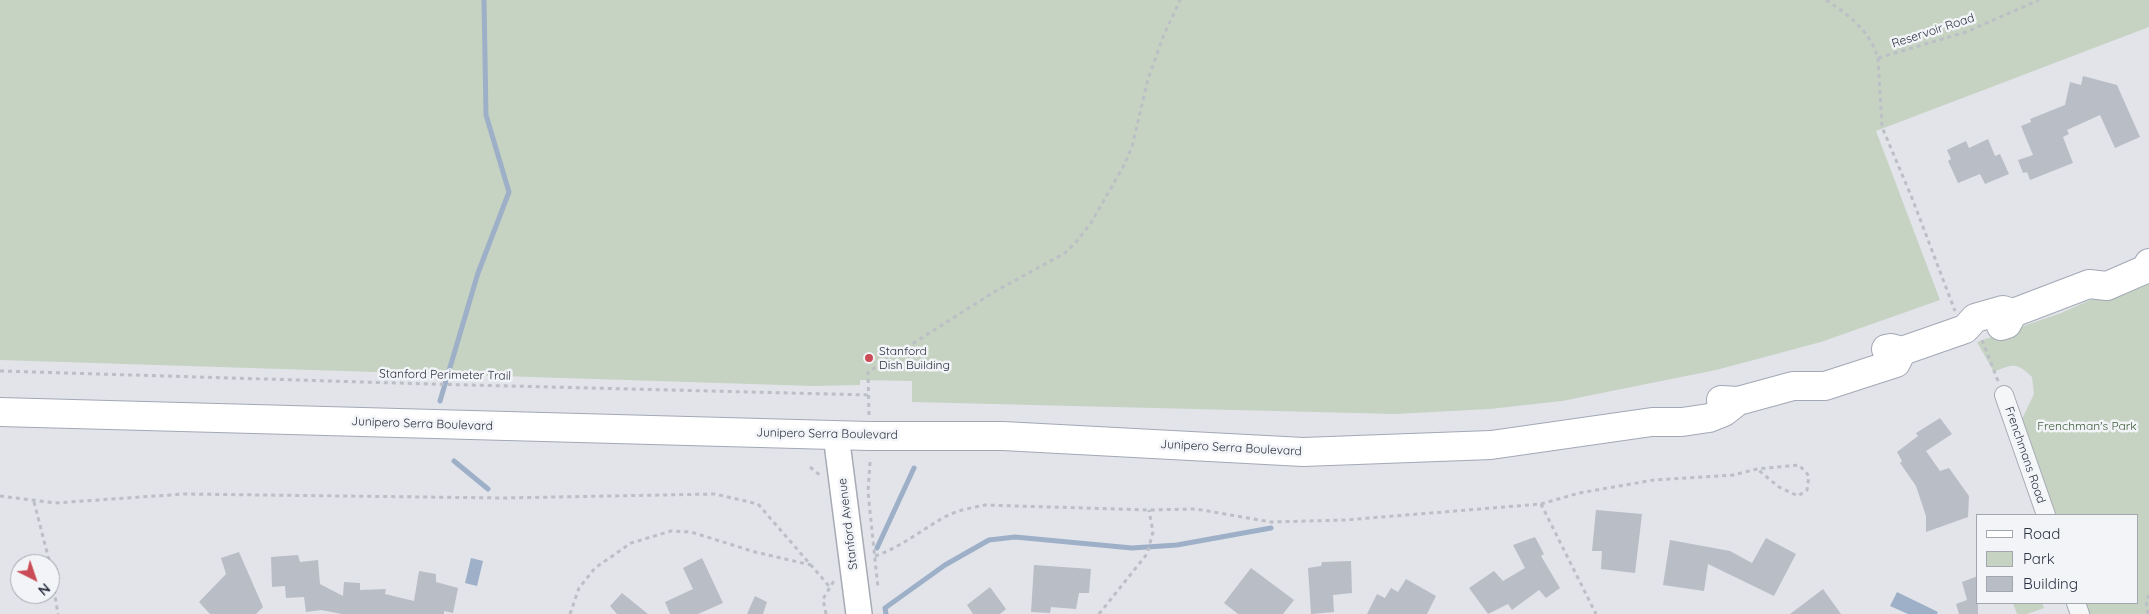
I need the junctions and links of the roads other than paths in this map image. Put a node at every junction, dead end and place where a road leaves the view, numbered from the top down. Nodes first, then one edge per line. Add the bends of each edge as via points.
1 (2149, 255) edge
2 (2149, 263) edge
3 (2089, 284) junction
4 (2004, 395) road end
5 (0, 412) edge
6 (836, 435) junction
7 (2046, 514) edge
8 (858, 614) edge

1 - 3 main road, Junipero Serra Boulevard via 2138,255 2101,272
2 - 3 main road, Junipero Serra Boulevard via 2146,269 2107,286
3 - 6 main road, Junipero Serra Boulevard via 2013,313 2003,310 1975,318 1972,331 1902,351 1891,348 1816,372 1793,386 1738,401 1701,402 1652,422 1491,445 1303,452 1003,436
4 - 7 street, Frenchmans Road
5 - 6 main road, Junipero Serra Boulevard
6 - 8 street, Stanford Avenue

